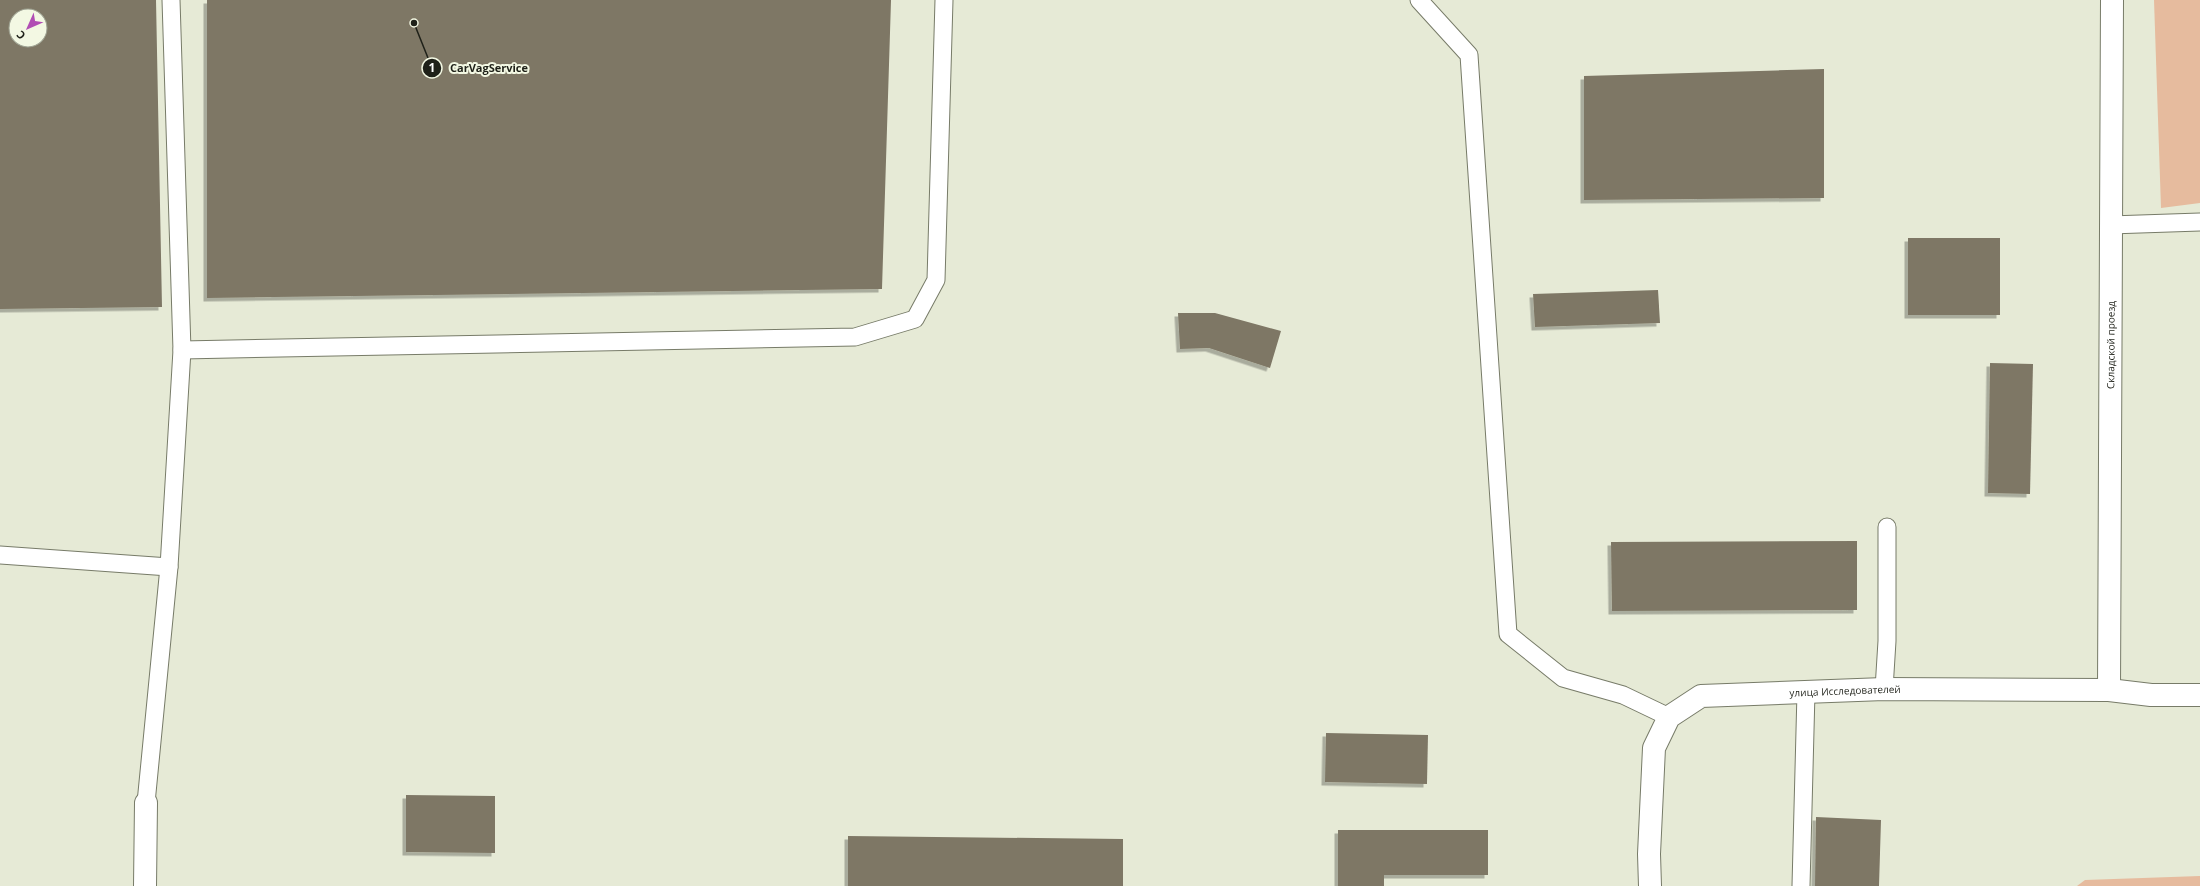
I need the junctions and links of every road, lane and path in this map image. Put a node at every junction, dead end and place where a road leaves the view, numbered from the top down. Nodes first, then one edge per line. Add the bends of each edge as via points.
1 (171, 0) edge
2 (944, 0) edge
3 (1419, 0) edge
4 (2112, 0) edge
5 (2200, 222) edge
6 (2110, 225) junction
7 (182, 350) junction
8 (1887, 527) dead end
9 (0, 555) edge
10 (169, 567) junction
11 (1884, 689) junction
12 (2109, 690) junction
13 (1806, 692) junction
14 (2200, 695) edge
15 (1669, 717) junction
16 (146, 803) joint
17 (145, 886) edge
18 (1650, 886) edge
19 (1801, 886) edge

1 - 7 lane
2 - 7 lane via 936,280 915,319 855,337
3 - 15 lane via 1469,55 1508,634 1563,678 1623,695
4 - 6 street, Складской проезд
5 - 6 lane
6 - 12 street, Складской проезд
7 - 10 lane
8 - 11 lane via 1887,641
9 - 10 lane
10 - 16 lane
11 - 12 street, улица Исследователей
11 - 13 street, улица Исследователей
12 - 14 street, улица Исследователей via 2151,695
13 - 15 street, улица Исследователей via 1701,696
13 - 19 lane
15 - 18 street via 1654,748
16 - 17 street

